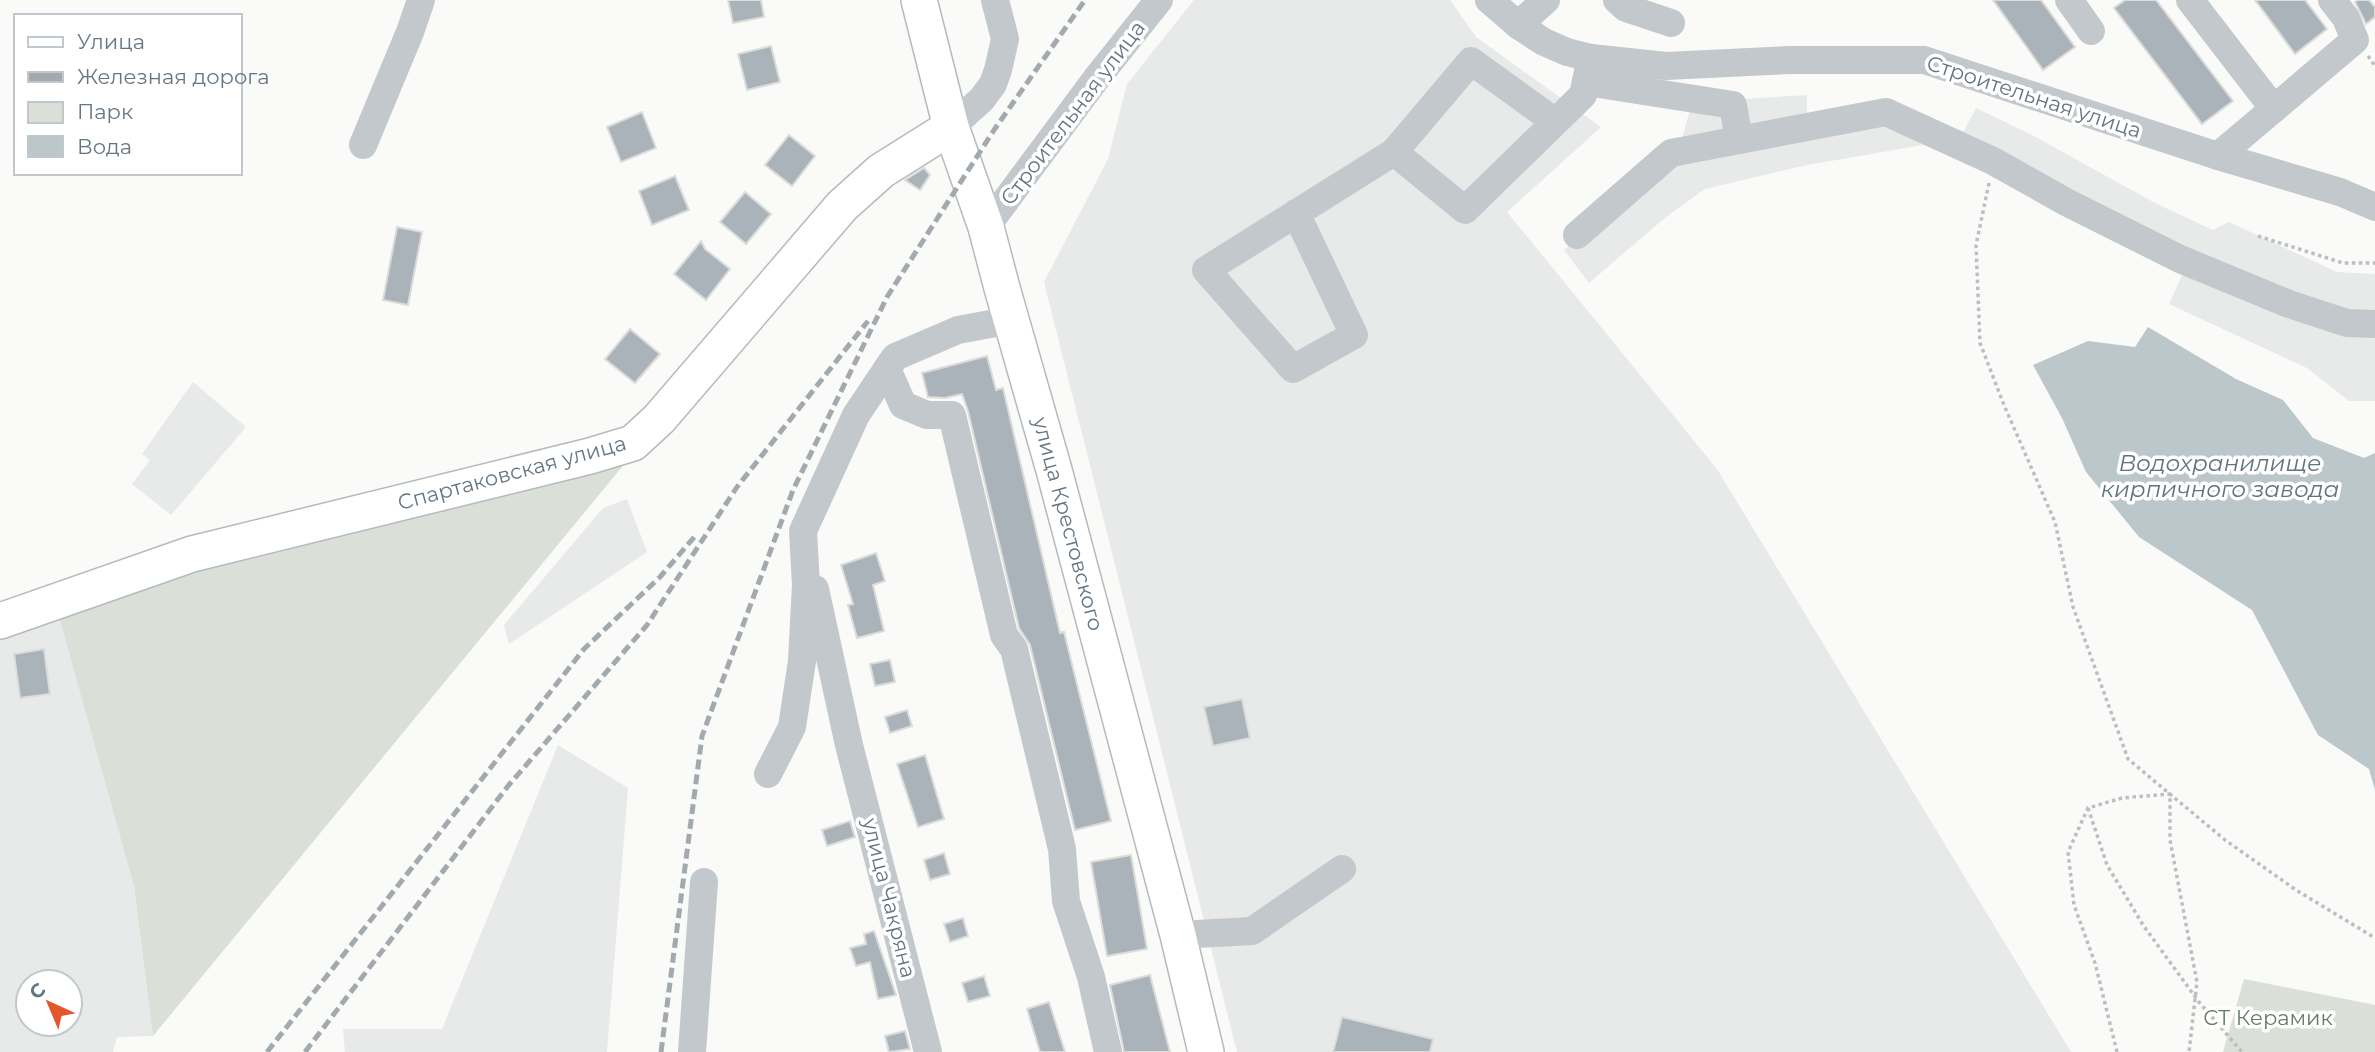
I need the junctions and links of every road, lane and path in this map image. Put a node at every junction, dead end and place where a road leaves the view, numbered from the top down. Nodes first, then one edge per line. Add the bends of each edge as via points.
1 (421, 0) edge
2 (920, 0) edge
3 (995, 0) edge
4 (1159, 0) edge
5 (1489, 0) edge
6 (1546, 0) edge
7 (1618, 0) edge
8 (2069, 0) edge
9 (2190, 0) edge
10 (2333, 0) edge
11 (1671, 23) dead end
12 (1518, 25) junction
13 (2091, 31) dead end
14 (1588, 70) junction
15 (2274, 109) junction
16 (1554, 121) junction
17 (951, 127) junction
18 (1739, 140) junction
19 (363, 145) dead end
20 (1394, 152) junction
21 (2218, 156) junction
22 (1993, 160) junction
23 (2375, 207) edge
24 (1296, 213) junction
25 (986, 227) junction
26 (1577, 235) dead end
27 (2258, 236) dead end
28 (2375, 263) edge
29 (1012, 320) junction
30 (2375, 324) edge
31 (887, 369) junction
32 (803, 531) junction
33 (0, 621) edge
34 (768, 774) dead end
35 (2170, 794) junction
36 (2088, 808) junction
37 (1342, 869) dead end
38 (704, 882) dead end
39 (1178, 935) junction
40 (2375, 938) edge
41 (2195, 997) junction
42 (692, 1052) edge
43 (928, 1052) edge
44 (1108, 1052) edge
45 (1206, 1052) edge
46 (2117, 1052) edge
47 (2189, 1052) edge
48 (2242, 1052) edge

1 - 19 street
2 - 17 main road, улица Крестовского
3 - 17 street via 1005,39 998,70 982,99
4 - 25 street, Строительная улица
5 - 12 street, Строительная улица
6 - 12 street
7 - 11 street via 1626,8
8 - 13 street
9 - 15 street
10 - 15 street via 2355,40
12 - 14 street, Строительная улица
14 - 16 street via 1583,95
14 - 18 street via 1733,105
14 - 21 street, Строительная улица via 1790,60 1924,60
15 - 21 street
16 - 20 street via 1465,209
16 - 20 street via 1471,61
17 - 25 main road, улица Крестовского
17 - 33 main road, Спартаковская улица via 881,171 842,206 659,419 633,443 192,554
18 - 22 street via 1886,112
18 - 26 street via 1671,153
20 - 24 street
21 - 23 street, Строительная улица
22 - 30 street via 2180,259 2347,323
22 - 35 path via 1976,245 1980,344 2055,522 2073,607 2128,759
24 - 24 street via 1206,270 1293,369 1354,335
25 - 29 main road, улица Крестовского
27 - 28 path via 2343,263
29 - 31 street via 958,330 895,357
29 - 39 main road, улица Крестовского
31 - 32 street via 856,415
31 - 44 street via 903,405 927,415 953,415 1004,635 1014,649 1062,849 1066,901 1091,976
32 - 34 street via 802,661 792,727
32 - 43 street, улица Чакряна via 849,745
35 - 36 path via 2122,798
35 - 40 path via 2296,890
35 - 41 path via 2170,840 2197,982
36 - 41 path via 2107,865
36 - 46 path via 2068,852 2074,905 2095,963
37 - 39 street via 1252,930
38 - 42 street
39 - 45 main road, улица Крестовского
41 - 47 path
41 - 48 path

